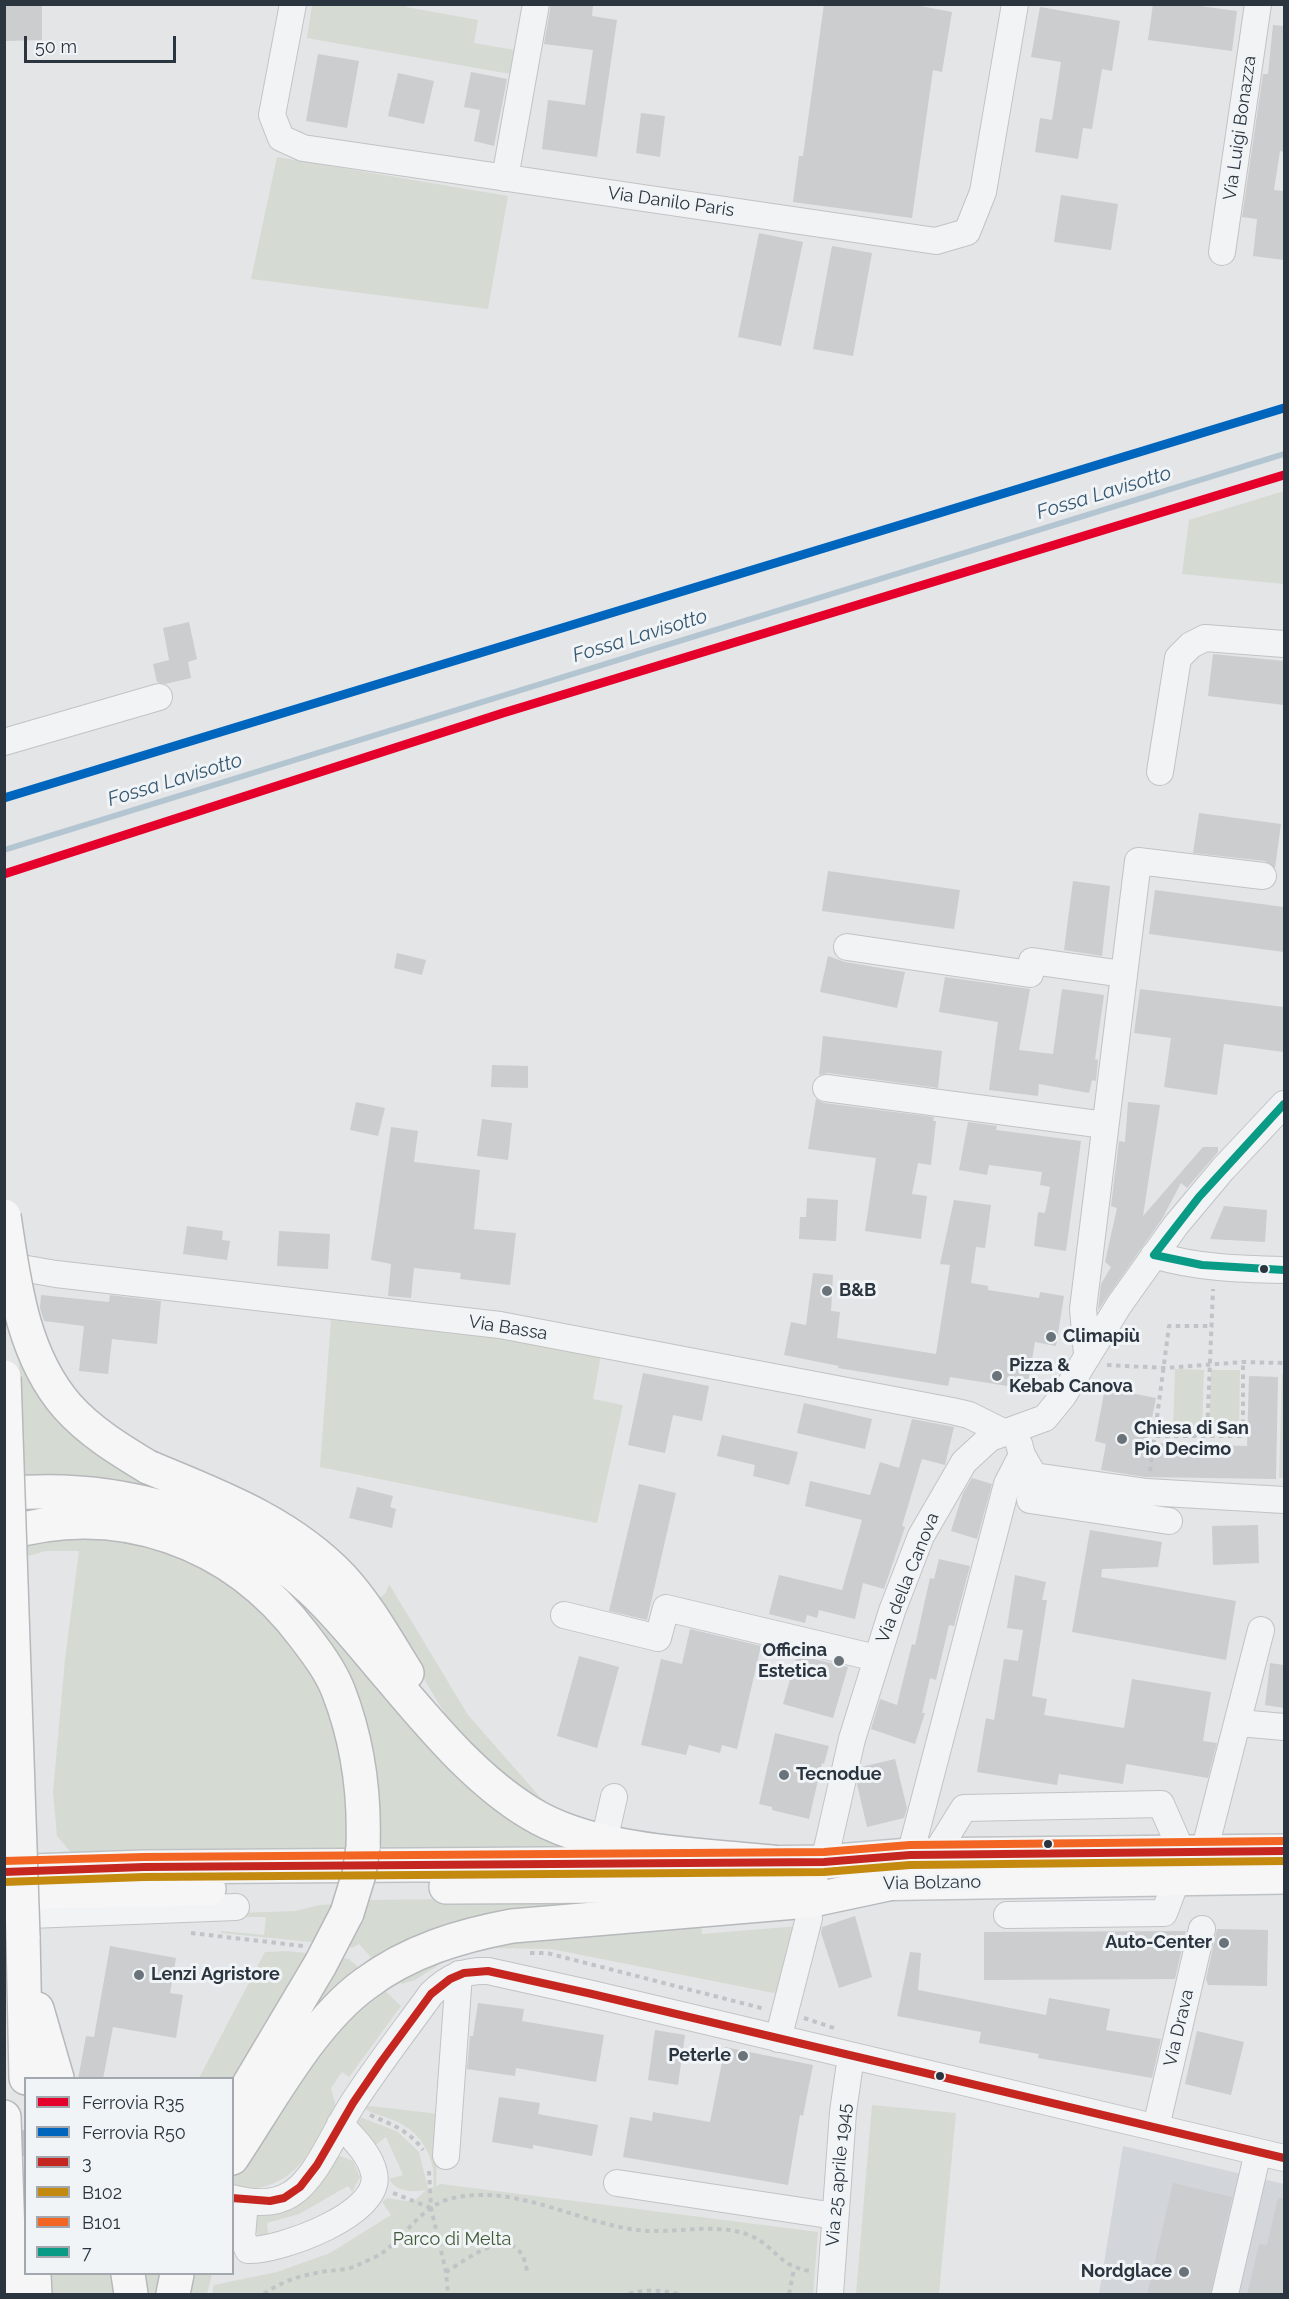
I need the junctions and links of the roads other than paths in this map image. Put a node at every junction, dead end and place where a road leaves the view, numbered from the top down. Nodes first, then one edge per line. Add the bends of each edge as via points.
1 (293, 4) edge
2 (536, 4) edge
3 (1015, 4) edge
4 (1258, 4) edge
5 (505, 177) junction
6 (1222, 252) dead end
7 (1284, 644) edge
8 (159, 697) dead end
9 (4, 742) edge
10 (1161, 772) dead end
11 (1263, 876) dead end
12 (847, 947) dead end
13 (1123, 974) junction
14 (826, 1088) dead end
15 (1284, 1104) edge
16 (1105, 1125) junction
17 (4, 1216) edge
18 (1154, 1255) junction
19 (4, 1264) edge
20 (1284, 1270) edge
21 (1094, 1359) junction
22 (4, 1377) edge
23 (1010, 1430) junction
24 (1028, 1466) junction
25 (18, 1493) edge
26 (1284, 1500) edge
27 (1169, 1521) dead end
28 (4, 1522) edge
29 (4, 1534) edge
30 (564, 1615) dead end
31 (1261, 1630) dead end
32 (876, 1658) junction
33 (1239, 1723) junction
34 (1284, 1727) edge
35 (434, 1728) junction
36 (614, 1797) dead end
37 (604, 1841) junction
38 (1284, 1851) edge
39 (826, 1852) junction
40 (922, 1856) junction
41 (1188, 1861) junction
42 (772, 1862) junction
43 (4, 1872) edge
44 (1284, 1877) edge
45 (888, 1884) junction
46 (4, 1896) edge
47 (236, 1907) dead end
48 (1007, 1915) dead end
49 (809, 1918) dead end
50 (1202, 1929) dead end
51 (17, 1938) edge
52 (459, 1974) junction
53 (778, 2039) junction
54 (851, 2056) junction
55 (26, 2077) edge
56 (56, 2077) edge
57 (234, 2110) edge
58 (4, 2117) edge
59 (350, 2117) junction
60 (1156, 2127) junction
61 (1258, 2152) junction
62 (234, 2155) edge
63 (433, 2158) road end
64 (1284, 2158) edge
65 (617, 2183) dead end
66 (239, 2200) edge
67 (835, 2216) junction
68 (34, 2275) edge
69 (128, 2275) edge
70 (177, 2275) edge
71 (830, 2283) edge
72 (10, 2295) edge
73 (35, 2295) edge
74 (131, 2295) edge
75 (173, 2295) edge
76 (1224, 2295) edge

1 - 5 street, Via Danilo Paris via 272,115 280,138 303,148
2 - 5 street
3 - 5 street, Via Danilo Paris via 983,192 967,232 936,241
4 - 6 street, Via Luigi Bonazza
7 - 10 street via 1206,638 1191,645 1178,658
8 - 9 street
11 - 13 street via 1138,861
12 - 13 street via 1030,974 1032,961
13 - 16 street
14 - 16 street
15 - 18 street, Via della Canova via 1199,1197
16 - 21 street via 1083,1309
17 - 35 main road, bridge via 16,1298 39,1362 67,1406 109,1443 148,1467 246,1508 309,1547 343,1580 384,1636
18 - 20 street via 1214,1268
18 - 21 street, Via della Canova
19 - 23 street, Via Bassa via 56,1274 500,1324 952,1411
21 - 23 street, Via della Canova via 1046,1418
22 - 51 main road, bridge
23 - 24 street
23 - 32 street, Via della Canova via 990,1438 964,1461 937,1506 909,1565
24 - 26 street via 1147,1492
24 - 27 street via 1030,1500
24 - 40 street via 1004,1495
25 - 28 main road
25 - 35 main road via 96,1495 140,1502 181,1513 260,1549 311,1589
29 - 57 main road, bridge via 42,1526 107,1524 167,1533 211,1553 274,1600 320,1656 337,1689 363,1784 365,1807 359,1874 346,1913 320,1965
30 - 32 street via 658,1638 666,1608
31 - 33 street
32 - 39 street, Via della Canova via 852,1738
33 - 34 street
33 - 41 street
35 - 37 main road via 530,1814 565,1830
36 - 37 street
37 - 42 main road
38 - 41 main road, Via Bolzano
39 - 40 main road, Via Bolzano
39 - 42 main road, Via Bolzano
40 - 41 main road, Via Bolzano
40 - 41 street via 964,1808 1161,1804
41 - 44 main road, Via Bolzano
41 - 45 main road, Via Bolzano
41 - 48 street via 1164,1913
42 - 43 main road, Via Bolzano via 144,1866
45 - 46 main road, Via Bolzano via 178,1889
45 - 62 main road via 808,1901 512,1926 430,1947 363,1985 334,2014 300,2055
47 - 51 street
49 - 53 street
50 - 60 street, Via Drava
51 - 55 main road
51 - 56 main road
52 - 53 street via 488,1971
52 - 59 street via 431,1994
52 - 63 street
53 - 54 street
54 - 60 street
54 - 67 street, Via 25 aprile 1945
58 - 72 main road
59 - 66 street via 306,2181 291,2194 278,2200
59 - 66 street via 374,2172 374,2187 366,2202 317,2233 262,2251 248,2250 242,2237
60 - 61 street
61 - 64 street
61 - 76 street
65 - 67 street
67 - 71 street, Via 25 aprile 1945
68 - 73 main road
69 - 74 main road
70 - 75 main road

